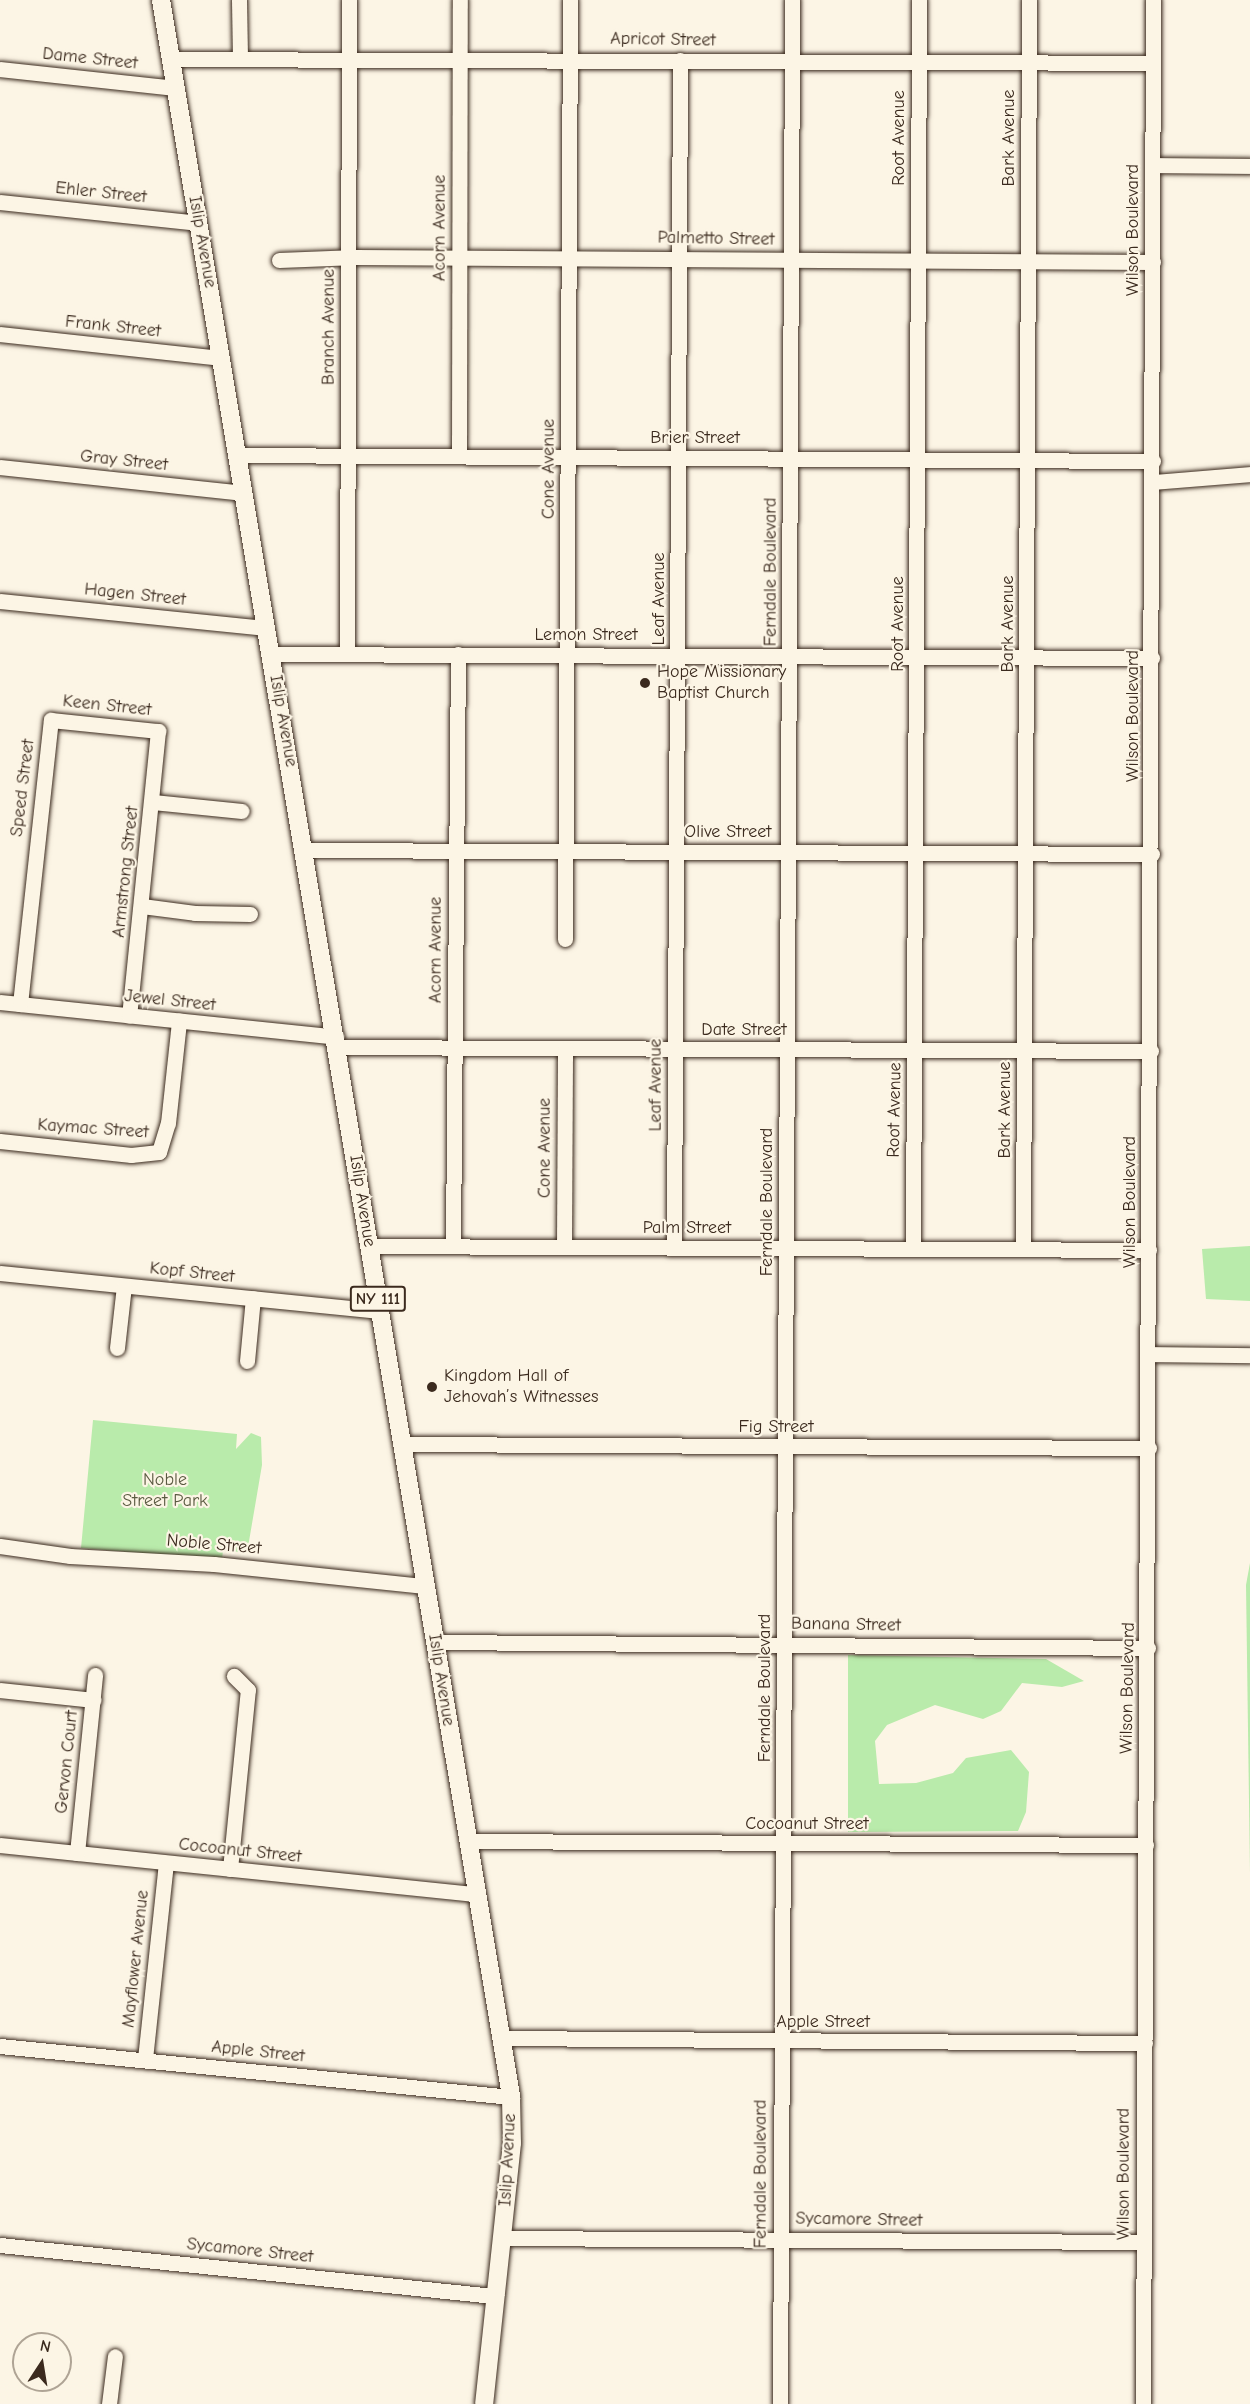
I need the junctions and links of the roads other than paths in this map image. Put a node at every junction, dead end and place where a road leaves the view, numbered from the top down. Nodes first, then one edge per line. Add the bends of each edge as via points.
1 (161, 0) edge
2 (239, 0) edge
3 (349, 0) edge
4 (460, 0) edge
5 (570, 0) edge
6 (792, 0) edge
7 (919, 0) edge
8 (1029, 0) edge
9 (1153, 0) edge
10 (172, 59) junction
11 (240, 59) junction
12 (349, 59) junction
13 (570, 59) junction
14 (460, 60) junction
15 (680, 60) junction
16 (792, 61) junction
17 (919, 62) junction
18 (1153, 63) junction
19 (1029, 64) junction
20 (0, 69) edge
21 (175, 88) junction
22 (1153, 165) junction
23 (1250, 165) edge
24 (0, 202) edge
25 (199, 223) junction
26 (349, 257) junction
27 (459, 258) junction
28 (569, 258) junction
29 (679, 258) junction
30 (279, 260) dead end
31 (791, 260) junction
32 (918, 261) junction
33 (1029, 261) junction
34 (1153, 262) junction
35 (0, 334) edge
36 (222, 358) junction
37 (238, 455) junction
38 (349, 456) junction
39 (459, 456) junction
40 (568, 457) junction
41 (679, 458) junction
42 (791, 458) junction
43 (919, 459) junction
44 (1029, 459) junction
45 (1153, 460) junction
46 (0, 467) edge
47 (1250, 474) edge
48 (1153, 482) junction
49 (244, 493) junction
50 (0, 601) edge
51 (267, 628) junction
52 (347, 653) junction
53 (272, 654) junction
54 (458, 654) junction
55 (568, 654) junction
56 (678, 655) junction
57 (790, 656) junction
58 (1027, 656) junction
59 (918, 657) junction
60 (1152, 658) junction
61 (51, 720) joint
62 (158, 731) joint
63 (153, 802) junction
64 (242, 811) dead end
65 (304, 850) junction
66 (456, 851) junction
67 (567, 852) junction
68 (677, 852) junction
69 (789, 852) junction
70 (916, 853) junction
71 (1026, 853) junction
72 (1152, 854) junction
73 (142, 906) junction
74 (250, 914) dead end
75 (566, 939) dead end
76 (0, 1002) edge
77 (20, 1004) junction
78 (129, 1016) junction
79 (179, 1022) junction
80 (336, 1042) junction
81 (455, 1048) junction
82 (565, 1049) junction
83 (676, 1049) junction
84 (788, 1049) junction
85 (916, 1050) junction
86 (1025, 1051) junction
87 (1151, 1051) junction
88 (0, 1141) edge
89 (369, 1246) junction
90 (453, 1246) junction
91 (564, 1247) junction
92 (674, 1247) junction
93 (787, 1248) junction
94 (913, 1248) junction
95 (1023, 1248) junction
96 (1149, 1250) junction
97 (0, 1273) edge
98 (124, 1286) junction
99 (253, 1298) junction
100 (380, 1311) junction
101 (117, 1348) dead end
102 (1149, 1354) junction
103 (1250, 1355) edge
104 (247, 1361) dead end
105 (403, 1444) junction
106 (786, 1447) junction
107 (1149, 1448) junction
108 (0, 1546) edge
109 (425, 1586) junction
110 (435, 1642) junction
111 (784, 1644) junction
112 (1148, 1648) junction
113 (95, 1675) dead end
114 (234, 1676) dead end
115 (0, 1690) edge
116 (93, 1700) junction
117 (468, 1841) junction
118 (783, 1843) junction
119 (0, 1845) edge
120 (1146, 1845) junction
121 (77, 1853) junction
122 (166, 1863) junction
123 (230, 1869) junction
124 (477, 1894) junction
125 (502, 2038) junction
126 (782, 2041) junction
127 (1145, 2043) junction
128 (0, 2046) edge
129 (145, 2060) junction
130 (511, 2097) junction
131 (503, 2238) junction
132 (780, 2238) junction
133 (1144, 2242) junction
134 (0, 2245) edge
135 (496, 2296) junction
136 (115, 2356) dead end
137 (109, 2404) edge
138 (484, 2404) edge
139 (780, 2404) edge
140 (1143, 2404) edge

1 - 10 main road, Islip Avenue / NY 111
2 - 11 street
3 - 12 street, Branch Avenue
4 - 14 street, Acorn Avenue
5 - 13 street, Cone Avenue
6 - 16 street, Ferndale Boulevard
7 - 17 street, Root Avenue
8 - 19 street, Bark Avenue
9 - 18 street, Wilson Boulevard
10 - 11 street, Apricot Street
10 - 21 main road, Islip Avenue / NY 111
11 - 12 street, Apricot Street
12 - 14 street, Apricot Street
12 - 26 street, Branch Avenue
13 - 14 street, Apricot Street
13 - 15 street, Apricot Street
13 - 28 street, Cone Avenue
14 - 27 street, Acorn Avenue
15 - 16 street, Apricot Street
15 - 29 street, Leaf Avenue
16 - 17 street, Apricot Street
16 - 31 street, Ferndale Boulevard
17 - 19 street, Apricot Street
17 - 32 street, Root Avenue
18 - 19 street, Apricot Street
18 - 22 street, Wilson Boulevard
19 - 33 street, Bark Avenue
20 - 21 street, Dame Street
21 - 25 main road, Islip Avenue / NY 111
22 - 23 street
22 - 34 street, Wilson Boulevard
24 - 25 street, Ehler Street
25 - 36 main road, Islip Avenue / NY 111
26 - 27 street, Palmetto Street
26 - 30 street, Palmetto Street
26 - 38 street, Branch Avenue
27 - 28 street, Palmetto Street
27 - 39 street, Acorn Avenue
28 - 29 street, Palmetto Street
28 - 40 street, Cone Avenue
29 - 31 street, Palmetto Street
29 - 41 street, Leaf Avenue
31 - 32 street, Palmetto Street
31 - 42 street, Ferndale Boulevard
32 - 33 street, Palmetto Street
32 - 43 street, Root Avenue
33 - 34 street, Palmetto Street
33 - 44 street, Bark Avenue
34 - 45 street, Wilson Boulevard
35 - 36 street, Frank Street
36 - 37 main road, Islip Avenue / NY 111
37 - 38 street, Brier Street
37 - 49 main road, Islip Avenue / NY 111
38 - 39 street, Brier Street
38 - 52 street, Branch Avenue
39 - 40 street, Brier Street
40 - 41 street, Brier Street
40 - 55 street, Cone Avenue
41 - 42 street, Brier Street
41 - 56 street, Leaf Avenue
42 - 43 street, Brier Street
42 - 57 street, Ferndale Boulevard
43 - 44 street, Brier Street
43 - 59 street, Root Avenue
44 - 45 street, Brier Street
44 - 58 street, Bark Avenue
45 - 48 street, Wilson Boulevard
46 - 49 street, Gray Street
47 - 48 street
48 - 60 street, Wilson Boulevard
49 - 51 main road, Islip Avenue / NY 111
50 - 51 street, Hagen Street
51 - 53 main road, Islip Avenue / NY 111
52 - 53 street, Lemon Street
52 - 54 street, Lemon Street
53 - 65 main road, Islip Avenue / NY 111
54 - 55 street, Lemon Street
54 - 66 street, Acorn Avenue
55 - 56 street, Lemon Street
55 - 67 street, Cone Avenue
56 - 57 street, Lemon Street
56 - 68 street, Leaf Avenue
57 - 59 street, Lemon Street
57 - 69 street, Ferndale Boulevard
58 - 59 street, Lemon Street
58 - 60 street, Lemon Street
58 - 71 street, Bark Avenue
59 - 70 street, Root Avenue
60 - 72 street, Wilson Boulevard
61 - 62 street, Keen Street
61 - 77 street, Speed Street
62 - 63 street, Armstrong Street
63 - 64 street
63 - 73 street, Armstrong Street
65 - 66 street, Olive Street
65 - 80 main road, Islip Avenue / NY 111
66 - 67 street, Olive Street
66 - 81 street, Acorn Avenue
67 - 68 street, Olive Street
67 - 75 street, Cone Avenue
68 - 69 street, Olive Street
68 - 83 street, Leaf Avenue
69 - 70 street, Olive Street
69 - 84 street, Ferndale Boulevard
70 - 71 street, Olive Street
70 - 85 street, Root Avenue
71 - 72 street, Olive Street
71 - 86 street, Bark Avenue
72 - 87 street, Wilson Boulevard
73 - 74 street via 195,913
73 - 78 street, Armstrong Street
76 - 77 street, Jewel Street
77 - 78 street, Jewel Street
78 - 79 street, Jewel Street
79 - 80 street, Jewel Street
79 - 88 street, Kaymac Street via 168,1123 159,1152 131,1155
80 - 81 street, Date Street
80 - 89 main road, Islip Avenue / NY 111
81 - 82 street, Date Street
81 - 90 street, Acorn Avenue
82 - 83 street, Date Street
82 - 91 street, Cone Avenue
83 - 84 street, Date Street
83 - 92 street, Leaf Avenue
84 - 85 street, Date Street
84 - 93 street, Ferndale Boulevard
85 - 86 street, Date Street
85 - 94 street, Root Avenue
86 - 87 street, Date Street
86 - 95 street, Bark Avenue
87 - 96 street, Wilson Boulevard
89 - 90 street, Palm Street
89 - 100 main road, Islip Avenue / NY 111
90 - 91 street, Palm Street
91 - 92 street, Palm Street
92 - 93 street, Palm Street
93 - 94 street, Palm Street
93 - 106 street, Ferndale Boulevard
94 - 95 street, Palm Street
95 - 96 street, Palm Street
96 - 102 street, Wilson Boulevard
97 - 98 street, Kopf Street
98 - 99 street, Kopf Street
98 - 101 street
99 - 100 street, Kopf Street
99 - 104 street
100 - 105 main road, Islip Avenue / NY 111
102 - 103 street
102 - 107 street, Wilson Boulevard
105 - 106 street, Fig Street
105 - 109 main road, Islip Avenue / NY 111
106 - 107 street, Fig Street
106 - 111 street, Ferndale Boulevard
107 - 112 street, Wilson Boulevard
108 - 109 street, Noble Street via 70,1556 214,1564
109 - 110 main road, Islip Avenue / NY 111
110 - 111 street, Banana Street
110 - 117 main road, Islip Avenue / NY 111
111 - 112 street, Banana Street
111 - 118 street, Ferndale Boulevard
112 - 120 street, Wilson Boulevard
113 - 116 street, Gervon Court
114 - 123 street via 248,1690
115 - 116 street
116 - 121 street, Gervon Court
117 - 118 street, Cocoanut Street
117 - 124 main road, Islip Avenue / NY 111
118 - 120 street, Cocoanut Street
118 - 126 street, Ferndale Boulevard
119 - 121 street, Cocoanut Street
120 - 127 street, Wilson Boulevard
121 - 122 street, Cocoanut Street
122 - 123 street, Cocoanut Street
122 - 129 street, Mayflower Avenue
123 - 124 street, Cocoanut Street
124 - 125 main road, Islip Avenue / NY 111
125 - 126 street, Apple Street
125 - 130 main road, Islip Avenue / NY 111
126 - 127 street, Apple Street
126 - 132 street, Ferndale Boulevard
127 - 133 street, Wilson Boulevard
128 - 129 street, Apple Street
129 - 130 street, Apple Street
130 - 131 main road, Islip Avenue / NY 111 via 512,2143
131 - 132 street, Sycamore Street
131 - 135 main road, Islip Avenue / NY 111
132 - 133 street, Sycamore Street
132 - 139 street, Ferndale Boulevard
133 - 140 street, Wilson Boulevard
134 - 135 street, Sycamore Street
135 - 138 main road, Islip Avenue / NY 111
136 - 137 street

